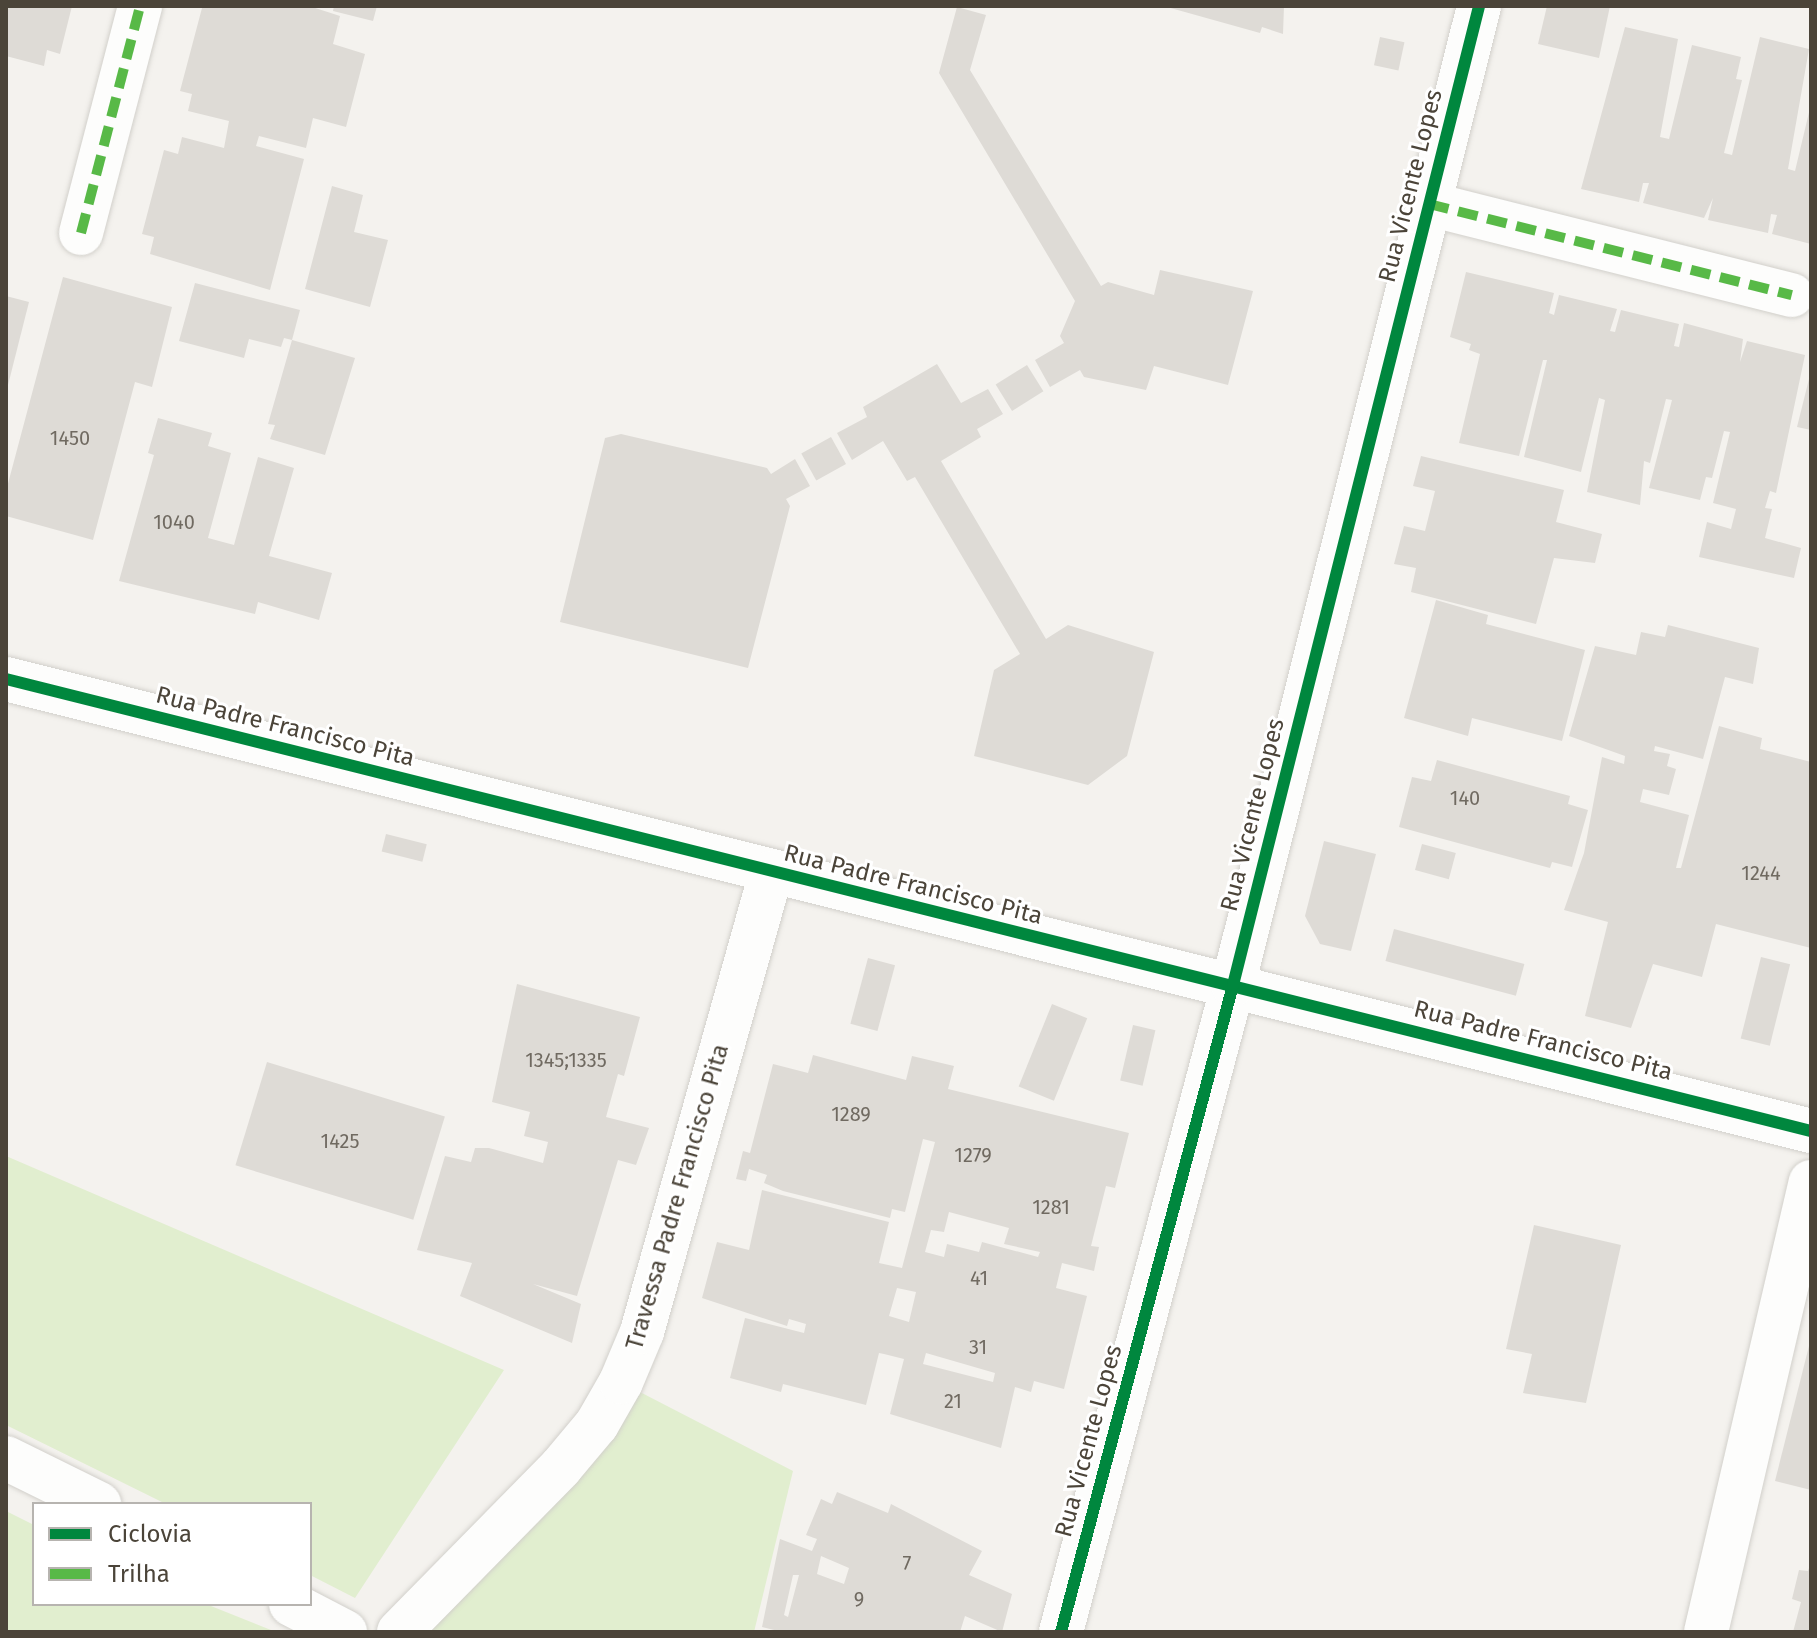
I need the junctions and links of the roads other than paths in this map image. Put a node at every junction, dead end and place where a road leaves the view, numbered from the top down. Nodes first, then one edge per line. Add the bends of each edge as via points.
1 (140, 6) edge
2 (1479, 6) edge
3 (1429, 204) junction
4 (81, 233) dead end
5 (1792, 295) dead end
6 (6, 679) edge
7 (771, 873) junction
8 (1233, 985) junction
9 (1811, 1131) edge
10 (1811, 1182) edge
11 (6, 1458) edge
12 (95, 1502) edge
13 (295, 1606) edge
14 (345, 1632) edge
15 (399, 1632) edge
16 (1061, 1632) edge
17 (1706, 1632) edge

1 - 4 street
2 - 3 street, Rua Vicente Lopes
3 - 5 street
3 - 8 street, Rua Vicente Lopes
6 - 7 street, Rua Padre Francisco Pita
7 - 8 street, Rua Padre Francisco Pita
7 - 15 street, Travessa Padre Francisco Pita via 642,1332 621,1382 597,1424 561,1467
8 - 9 street, Rua Padre Francisco Pita
8 - 16 street, Rua Vicente Lopes
10 - 17 street
11 - 12 street
13 - 14 street

